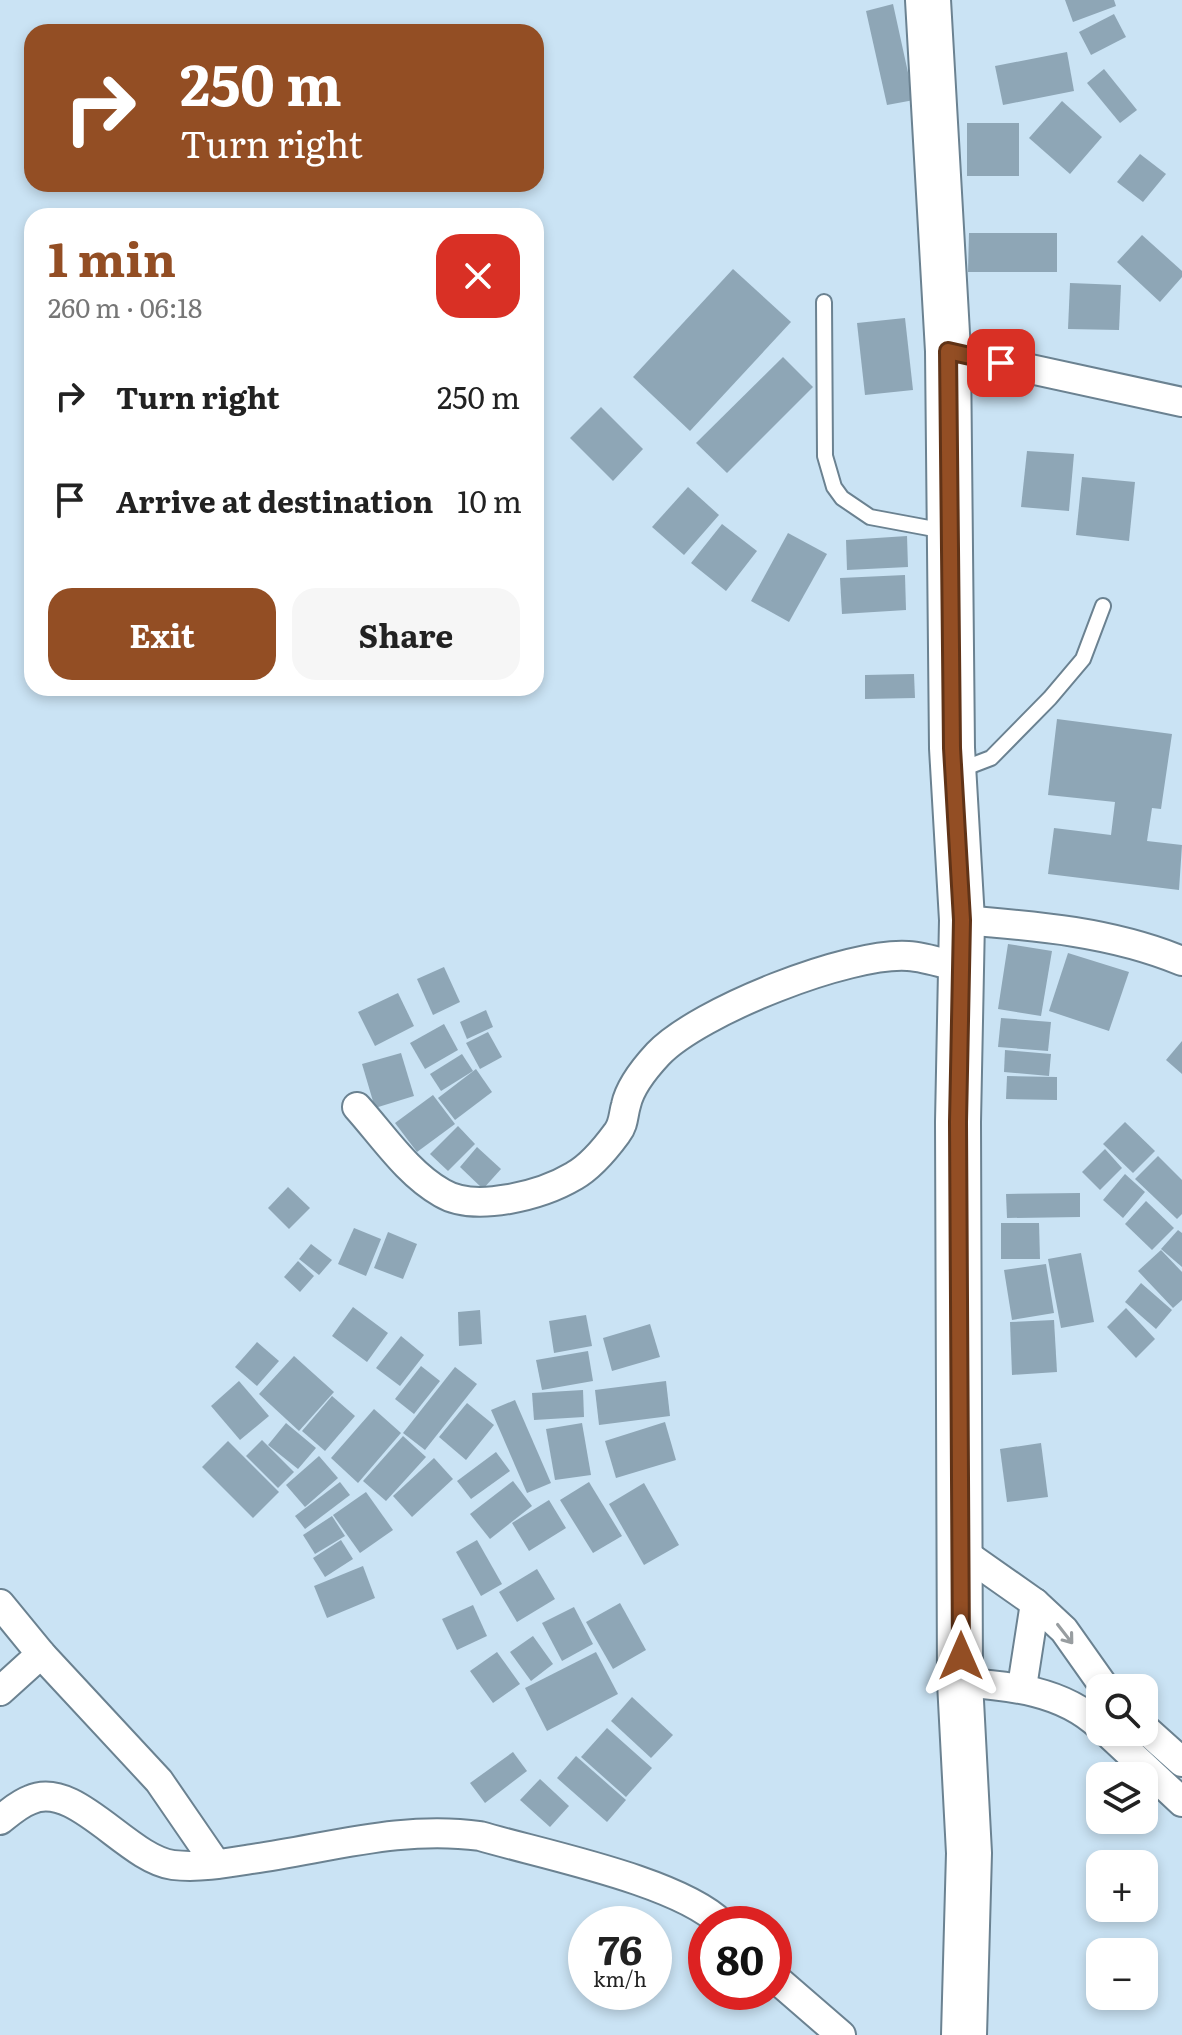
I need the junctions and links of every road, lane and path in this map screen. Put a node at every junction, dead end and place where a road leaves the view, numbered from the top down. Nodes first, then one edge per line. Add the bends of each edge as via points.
1 (928, 0) edge
2 (824, 302) dead end
3 (948, 351) junction
4 (1182, 402) edge
5 (949, 531) junction
6 (1103, 606) dead end
7 (953, 772) junction
8 (962, 920) junction
9 (1182, 961) edge
10 (962, 968) junction
11 (357, 1107) dead end
12 (961, 1551) junction
13 (1035, 1603) junction
14 (0, 1604) edge
15 (41, 1654) junction
16 (1094, 1674) edge
17 (960, 1682) junction
18 (1022, 1687) junction
19 (0, 1691) edge
20 (1086, 1694) edge
21 (1074, 1706) junction
22 (1086, 1715) edge
23 (1158, 1741) edge
24 (1122, 1746) edge
25 (1182, 1762) edge
26 (1182, 1802) edge
27 (0, 1820) edge
28 (216, 1864) junction
29 (695, 1906) edge
30 (792, 1993) edge
31 (841, 2035) edge
32 (964, 2035) edge

1 - 3 highway
2 - 5 lane via 825,456 834,487 870,517
3 - 4 street
3 - 5 highway
5 - 7 highway
6 - 7 lane via 1083,659 1013,740 991,758
7 - 8 highway
8 - 9 street via 1049,927 1145,945
8 - 10 highway
10 - 11 street via 907,956 837,967 751,998 696,1027 650,1063 630,1093 618,1132 595,1158 576,1175 542,1191 474,1205 448,1197 418,1176
10 - 12 highway
12 - 13 street
12 - 17 highway
13 -> 16 street via 1064,1630
13 - 18 street
14 - 15 street
15 - 19 street
15 - 28 street via 159,1781
17 - 18 street
17 - 32 highway via 969,1853
18 - 21 street
20 - 21 street
21 - 22 street
23 - 25 street
24 - 26 street
27 - 28 street via 45,1796 69,1802 100,1821 144,1857 173,1865
28 - 29 street via 397,1833 450,1832 480,1836 658,1889
30 - 31 street

